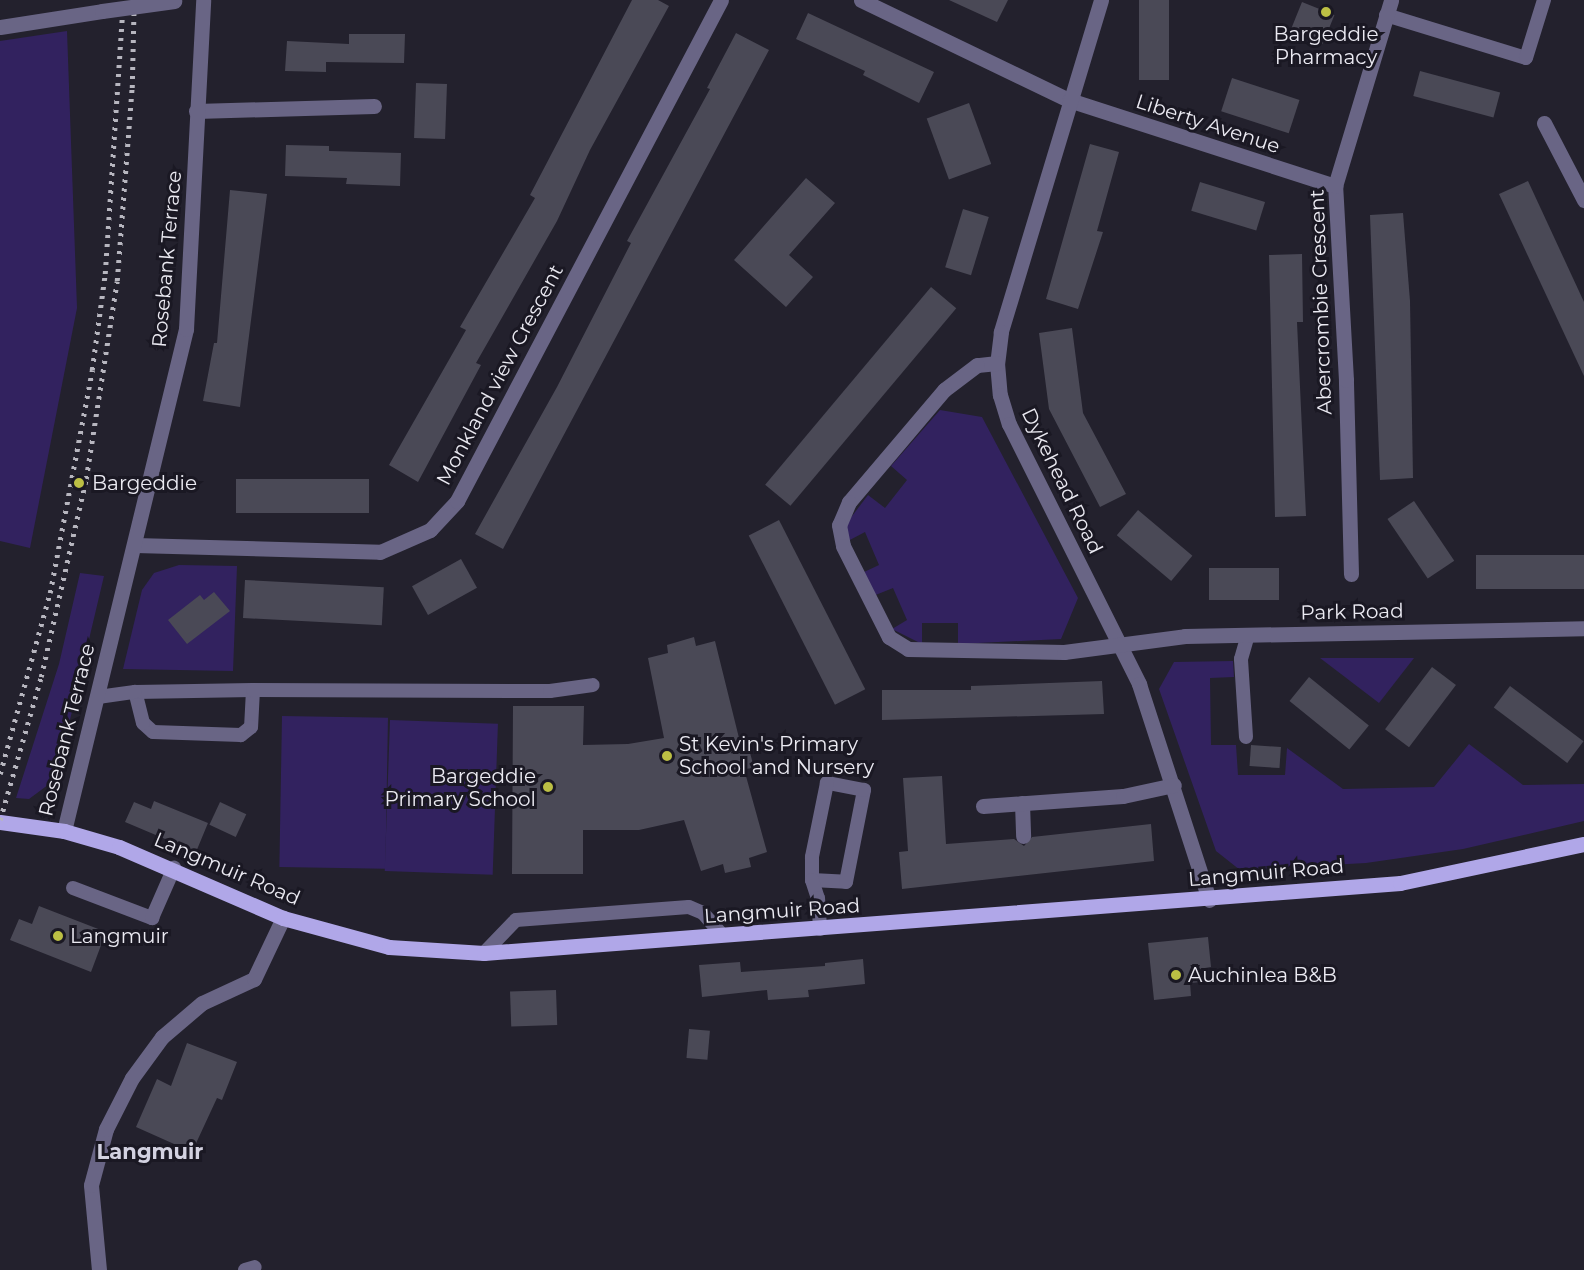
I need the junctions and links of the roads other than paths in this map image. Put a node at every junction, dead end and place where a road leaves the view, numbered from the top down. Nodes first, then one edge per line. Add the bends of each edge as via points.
1 (176, 0) edge
2 (203, 0) edge
3 (721, 0) edge
4 (861, 0) edge
5 (1101, 0) edge
6 (1544, 0) edge
7 (1389, 7) edge
8 (0, 27) edge
9 (1069, 100) junction
10 (374, 106) dead end
11 (196, 111) junction
12 (1544, 123) dead end
13 (1335, 186) junction
14 (1584, 200) edge
15 (998, 363) junction
16 (135, 545) junction
17 (1351, 574) dead end
18 (1584, 628) edge
19 (1248, 635) junction
20 (1120, 642) junction
21 (592, 685) dead end
22 (253, 690) junction
23 (135, 692) junction
24 (98, 697) junction
25 (1246, 737) dead end
26 (1174, 785) junction
27 (1022, 803) junction
28 (983, 806) dead end
29 (0, 822) edge
30 (64, 831) junction
31 (1023, 836) dead end
32 (1584, 844) edge
33 (174, 868) junction
34 (812, 880) junction
35 (73, 888) dead end
36 (1209, 900) junction
37 (283, 918) junction
38 (820, 929) junction
39 (722, 935) junction
40 (484, 954) junction
41 (99, 1270) edge

1 - 8 street, bridge
2 - 11 street, Rosebank Terrace
3 - 16 street, Monkland view Crescent via 457,501 430,530 380,552
4 - 9 street, Liberty Avenue
5 - 9 street, Dykehead Road
6 - 7 lane via 1526,58
7 - 13 street, Abercrombie Crescent
9 - 13 street, Liberty Avenue
9 - 15 street, Dykehead Road via 1001,332
10 - 11 street
11 - 16 street, Rosebank Terrace via 186,329
12 - 14 street
13 - 17 street, Abercrombie Crescent via 1347,380
15 - 20 street, Dykehead Road via 1000,395 1010,424
15 - 20 street, Park Road via 977,365 944,390 849,502 839,525 843,546 889,637 908,649 1064,652
16 - 24 street, Rosebank Terrace
18 - 19 street, Park Road
19 - 20 street, Park Road
19 - 25 lane via 1241,659
20 - 26 street, Dykehead Road
21 - 22 lane via 550,691
22 - 23 lane
22 - 23 lane via 251,727 241,735 153,732 143,723
23 - 24 lane
24 - 30 street, Rosebank Terrace
26 - 27 street via 1123,796
26 - 36 street, Dykehead Road
27 - 28 street
27 - 31 street
29 - 30 main road, Langmuir Road
30 - 33 main road, Langmuir Road
32 - 36 main road, Langmuir Road via 1400,883
33 - 35 lane via 152,918
33 - 37 main road, Langmuir Road
34 - 34 lane via 812,857 827,783 864,790 846,882
34 - 38 lane
36 - 38 main road, Langmuir Road
37 - 40 main road, Langmuir Road via 389,947
37 - 41 street via 254,980 202,1003 162,1037 132,1078 106,1129 91,1185
38 - 39 main road, Langmuir Road
39 - 40 main road, Langmuir Road
39 - 40 lane via 703,913 689,907 528,919 516,920

